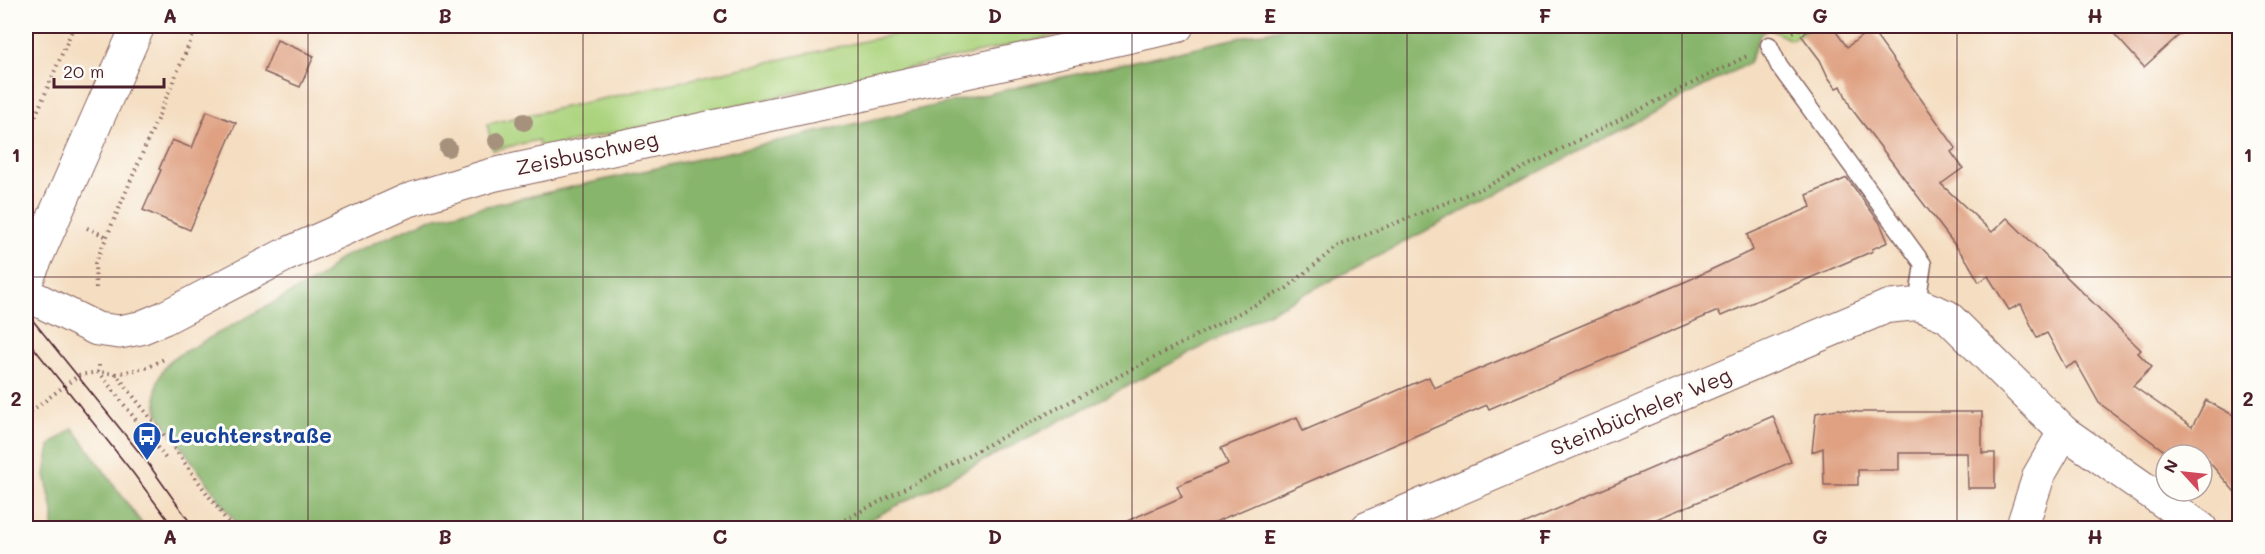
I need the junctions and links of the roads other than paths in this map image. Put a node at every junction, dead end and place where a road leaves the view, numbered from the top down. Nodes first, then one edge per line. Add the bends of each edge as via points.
1 (138, 26) edge
2 (1177, 26) edge
3 (1769, 45) road end
4 (26, 280) edge
5 (26, 294) edge
6 (1917, 304) junction
7 (2064, 432) junction
8 (1367, 528) edge
9 (2024, 528) edge
10 (2201, 528) edge

1 - 4 street
2 - 5 street, Zeisbuschweg via 492,175 406,201 283,256 140,328 118,332 97,329
3 - 6 lane via 1779,66 1923,264
6 - 7 street, Steinbücheler Weg via 1947,316
6 - 8 street, Steinbücheler Weg via 1886,307
7 - 9 street via 2039,475
7 - 10 street, Steinbücheler Weg

